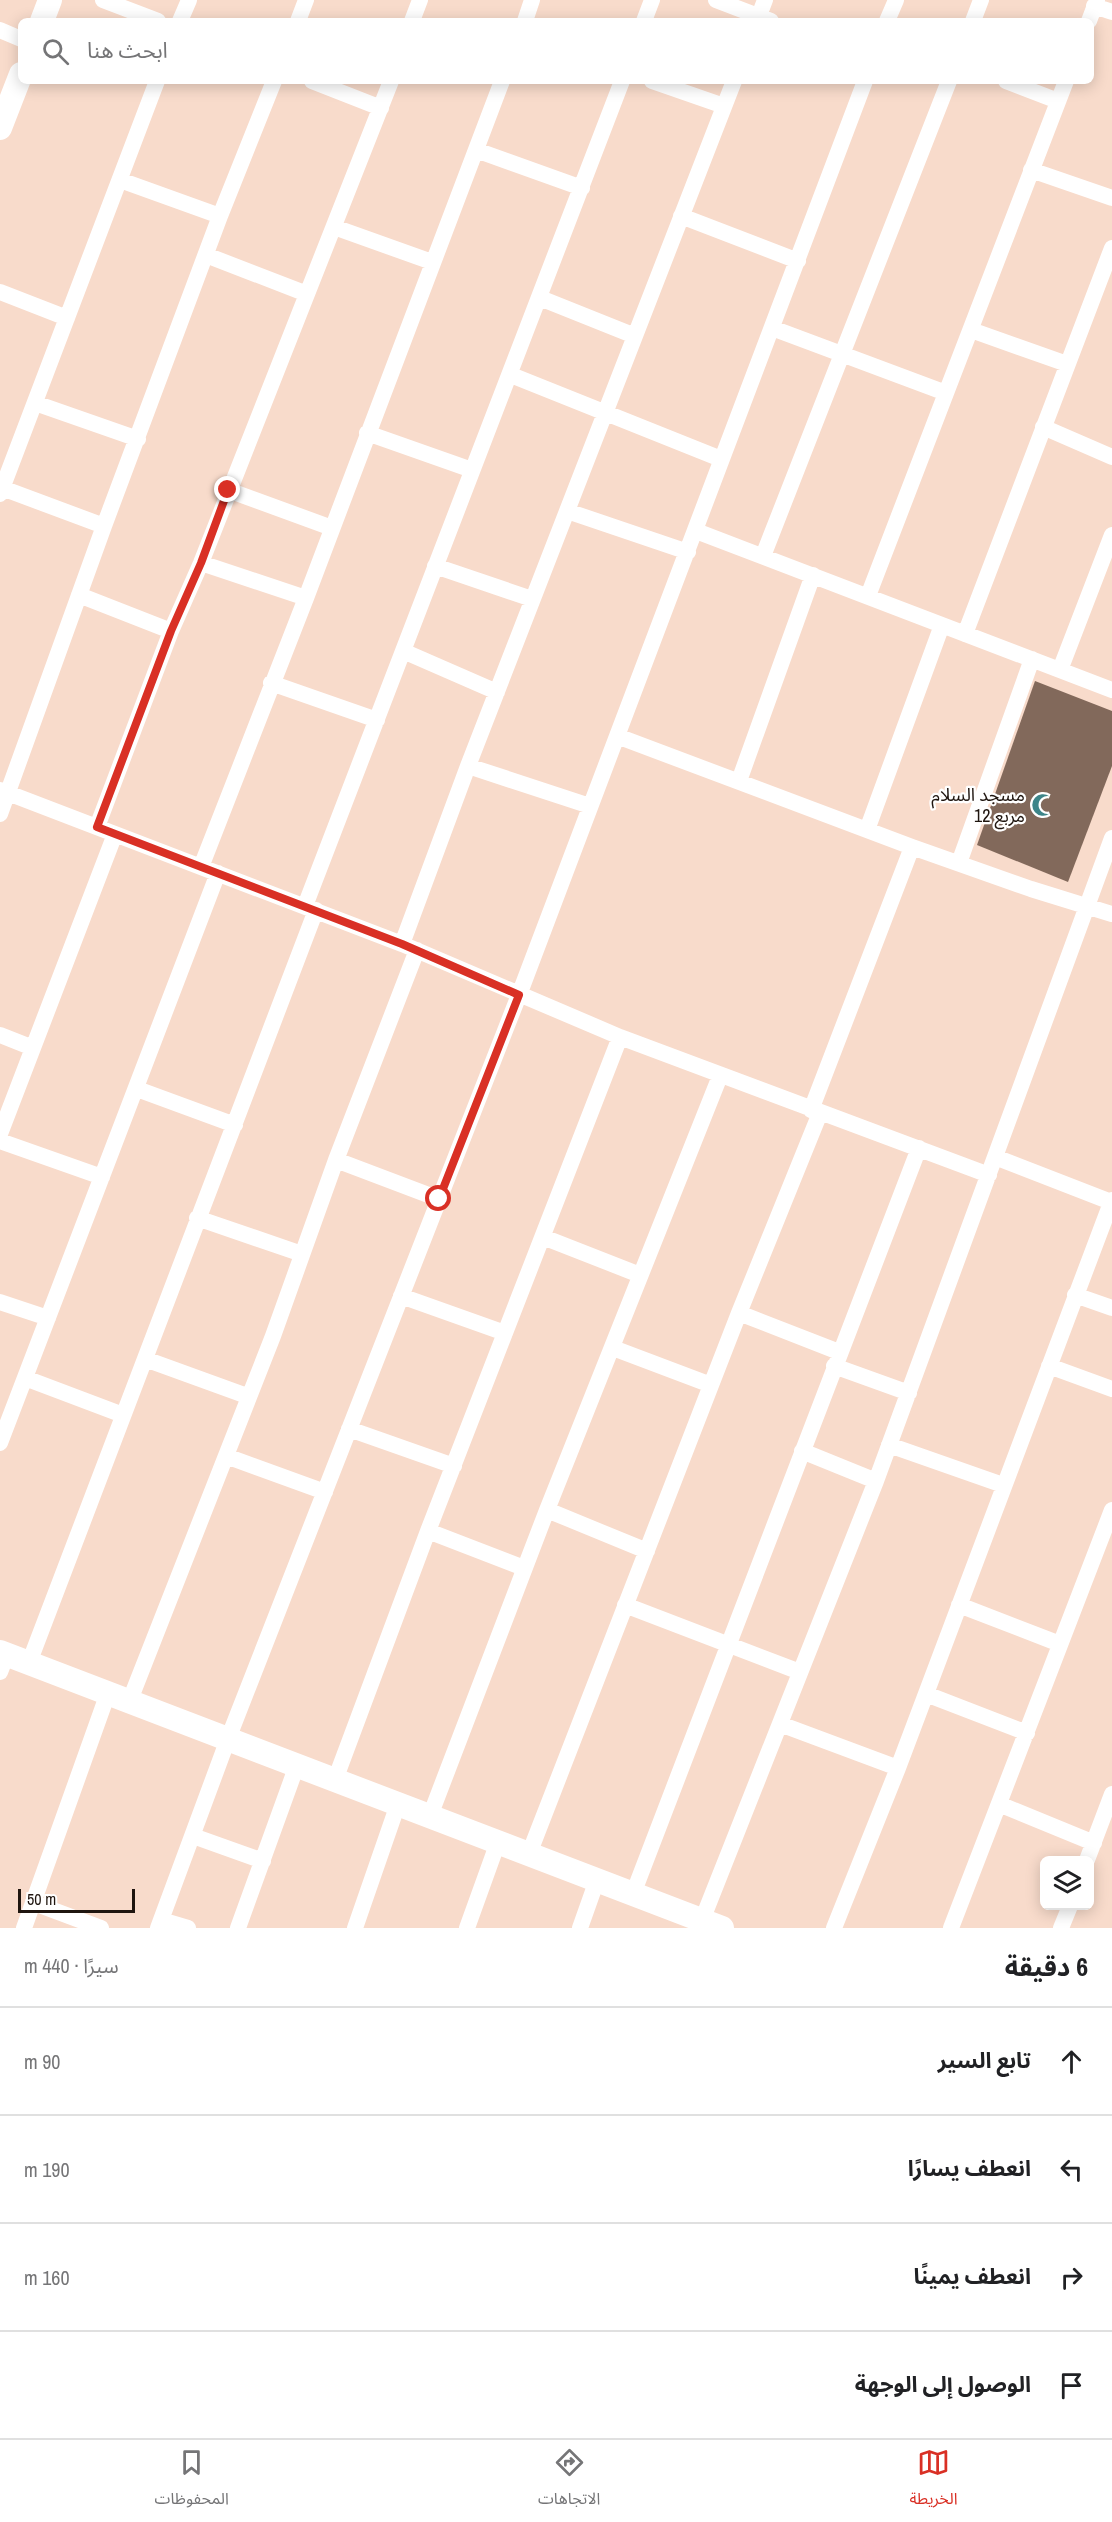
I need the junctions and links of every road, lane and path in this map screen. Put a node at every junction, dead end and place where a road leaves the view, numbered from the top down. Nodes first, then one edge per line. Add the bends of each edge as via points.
1 (50, 0) edge
2 (103, 0) edge
3 (189, 0) edge
4 (306, 0) edge
5 (420, 0) edge
6 (532, 0) edge
7 (652, 0) edge
8 (716, 0) edge
9 (765, 0) edge
10 (896, 0) edge
11 (981, 0) edge
12 (1093, 9) edge
13 (1112, 12) edge
14 (43, 18) edge
15 (150, 18) edge
16 (181, 18) edge
17 (299, 18) edge
18 (413, 18) edge
19 (526, 18) edge
20 (645, 18) edge
21 (757, 18) edge
22 (762, 18) edge
23 (888, 18) edge
24 (974, 18) edge
25 (0, 30) edge
26 (18, 38) edge
27 (18, 82) edge
28 (156, 84) edge
29 (273, 84) edge
30 (320, 84) edge
31 (389, 84) edge
32 (501, 84) edge
33 (621, 84) edge
34 (661, 84) edge
35 (733, 84) edge
36 (864, 84) edge
37 (948, 84) edge
38 (1014, 84) edge
39 (1065, 84) edge
40 (1058, 101) junction
41 (724, 106) junction
42 (381, 108) junction
43 (0, 128) edge
44 (477, 150) junction
45 (1031, 170) junction
46 (120, 180) junction
47 (582, 188) junction
48 (1112, 198) edge
49 (220, 216) junction
50 (681, 216) junction
51 (334, 227) junction
52 (1112, 248) edge
53 (206, 255) junction
54 (798, 261) junction
55 (432, 262) junction
56 (0, 292) edge
57 (307, 294) junction
58 (540, 298) junction
59 (67, 318) junction
60 (772, 328) junction
61 (971, 330) junction
62 (635, 336) junction
63 (842, 354) junction
64 (1067, 364) junction
65 (511, 375) junction
66 (946, 393) junction
67 (35, 403) junction
68 (604, 412) junction
69 (1042, 427) junction
70 (367, 433) junction
71 (138, 439) junction
72 (1112, 457) edge
73 (721, 459) junction
74 (472, 470) junction
75 (228, 490) junction
76 (1, 491) edge
77 (567, 511) junction
78 (104, 526) junction
79 (332, 528) junction
80 (696, 531) junction
81 (1112, 536) edge
82 (688, 552) junction
83 (763, 556) junction
84 (201, 563) junction
85 (435, 566) junction
86 (813, 575) junction
87 (79, 595) junction
88 (868, 597) junction
89 (306, 598) junction
90 (532, 599) junction
91 (942, 625) junction
92 (171, 631) junction
93 (964, 633) junction
94 (403, 651) junction
95 (1032, 659) junction
96 (1060, 670) junction
97 (271, 683) junction
98 (1112, 690) edge
99 (497, 692) junction
100 (376, 720) junction
101 (617, 736) junction
102 (468, 766) junction
103 (739, 781) junction
104 (4, 792) edge
105 (590, 806) junction
106 (0, 814) edge
107 (97, 827) junction
108 (867, 830) junction
109 (115, 834) junction
110 (1112, 838) edge
111 (912, 847) junction
112 (959, 863) junction
113 (201, 867) junction
114 (218, 873) junction
115 (1085, 907) junction
116 (311, 908) junction
117 (1112, 914) edge
118 (410, 947) junction
119 (519, 995) junction
120 (0, 1035) edge
121 (620, 1037) junction
122 (33, 1048) junction
123 (720, 1076) junction
124 (137, 1089) junction
125 (816, 1111) junction
126 (235, 1125) junction
127 (0, 1134) edge
128 (0, 1141) edge
129 (919, 1148) junction
130 (995, 1157) junction
131 (336, 1160) junction
132 (990, 1175) junction
133 (102, 1178) junction
134 (439, 1199) junction
135 (1112, 1201) edge
136 (197, 1218) junction
137 (543, 1237) junction
138 (302, 1254) junction
139 (640, 1275) junction
140 (1075, 1294) junction
141 (401, 1296) junction
142 (0, 1302) edge
143 (1112, 1308) edge
144 (739, 1313) junction
145 (48, 1318) junction
146 (505, 1333) junction
147 (613, 1348) junction
148 (145, 1359) junction
149 (837, 1359) junction
150 (1049, 1366) junction
151 (25, 1378) junction
152 (711, 1385) junction
153 (1112, 1389) edge
154 (909, 1393) junction
155 (247, 1396) junction
156 (123, 1415) junction
157 (349, 1429) junction
158 (0, 1443) edge
159 (889, 1445) junction
160 (802, 1451) junction
161 (226, 1456) junction
162 (454, 1466) junction
163 (876, 1481) junction
164 (1003, 1485) junction
165 (325, 1492) junction
166 (547, 1510) junction
167 (1112, 1510) edge
168 (1109, 1527) edge
169 (428, 1531) junction
170 (647, 1551) junction
171 (524, 1568) junction
172 (625, 1605) junction
173 (959, 1605) junction
174 (1060, 1644) junction
175 (728, 1645) junction
176 (2, 1659) edge
177 (29, 1663) junction
178 (800, 1672) junction
179 (926, 1694) junction
180 (119, 1697) junction
181 (780, 1724) junction
182 (1027, 1733) junction
183 (228, 1739) junction
184 (297, 1765) junction
185 (898, 1768) junction
186 (335, 1780) junction
187 (1112, 1794) edge
188 (398, 1804) junction
189 (999, 1804) junction
190 (430, 1816) junction
191 (193, 1836) junction
192 (498, 1842) junction
193 (1094, 1843) junction
194 (529, 1854) junction
195 (1089, 1856) edge
196 (263, 1861) junction
197 (597, 1880) junction
198 (633, 1894) junction
199 (34, 1903) junction
200 (1068, 1910) edge
201 (159, 1924) edge
202 (708, 1925) edge
203 (24, 1928) edge
204 (101, 1928) edge
205 (188, 1928) edge
206 (238, 1928) edge
207 (355, 1928) edge
208 (467, 1928) edge
209 (580, 1928) edge
210 (834, 1928) edge
211 (951, 1928) edge
212 (1061, 1928) edge

1 - 14 street
2 - 15 street
3 - 16 street
4 - 17 street
5 - 18 street
6 - 19 street
7 - 20 street
8 - 21 street
9 - 22 street
10 - 23 street
11 - 24 street
12 - 13 street
25 - 26 street
27 - 43 street
28 - 46 street
29 - 49 street
30 - 42 street
31 - 42 street
32 - 44 street
33 - 47 street
34 - 41 street
35 - 41 street
36 - 54 street
37 - 63 street
38 - 40 street
39 - 40 street
40 - 45 street
41 - 50 street
42 - 51 street
44 - 47 street
44 - 55 street
45 - 48 street
45 - 61 street
46 - 49 street
46 - 59 street
47 - 58 street
49 - 53 street
50 - 54 street
50 - 62 street
51 - 55 street
51 - 57 street
52 - 64 street
53 - 57 street
53 - 71 street
54 - 60 street
55 - 70 street
56 - 59 street
57 - 75 street
58 - 62 street
58 - 65 street
59 - 67 street
60 - 63 street
60 - 73 street
61 - 64 street
61 - 66 street
62 - 68 street
63 - 66 street
63 - 83 street
64 - 69 street
65 - 68 street
65 - 74 street
66 - 88 street
67 - 71 street
67 - 76 street
68 - 73 street
68 - 77 street
69 - 72 street
69 - 93 street
70 - 74 street
70 - 79 street
71 - 78 street
73 - 80 street
74 - 85 street
75 - 79 street
75 - 84 street
76 - 78 street
77 - 82 street
77 - 90 street
78 - 87 street
79 - 89 street
80 - 82 street
80 - 83 street
81 - 96 street
82 - 101 street
83 - 86 street
84 - 89 street
84 - 92 street
85 - 90 street
85 - 94 street
86 - 88 street
86 - 103 street
87 - 92 street
87 - 104 street
88 - 91 street
89 - 97 street
90 - 99 street
91 - 93 street
91 - 108 street
92 - 107 street
93 - 95 street
94 - 99 street
94 - 100 street
95 - 96 street
95 - 112 street
96 - 98 street
97 - 100 street
97 - 113 street
99 - 102 street
100 - 116 street
101 - 103 street
101 - 105 street
102 - 105 street
102 - 118 street
103 - 108 street
104 - 106 street
104 - 107 street
105 - 119 street
107 - 109 street
108 - 111 street
109 - 113 street
109 - 122 street
110 - 115 street
111 - 112 street
111 - 125 street
112 - 115 street
113 - 114 street
114 - 116 street
114 - 124 street
115 - 117 street
115 - 130 street
116 - 118 street
116 - 126 street
118 - 119 street
118 - 131 street
119 - 121 street
119 - 134 street
120 - 122 street
121 - 123 street
121 - 137 street
122 - 127 street
123 - 125 street
123 - 139 street
124 - 126 street
124 - 133 street
125 - 129 street
125 - 144 street
126 - 136 street
128 - 133 street
129 - 132 street
129 - 149 street
130 - 132 street
130 - 135 street
131 - 134 street
131 - 138 street
132 - 154 street
133 - 145 street
134 - 141 street
135 - 140 street
136 - 138 street
136 - 148 street
137 - 139 street
137 - 146 street
138 - 155 street
139 - 147 street
140 - 143 street
140 - 150 street
141 - 146 street
141 - 157 street
142 - 145 street
144 - 149 street
144 - 152 street
145 - 151 street
146 - 162 street
147 - 152 street
147 - 166 street
148 - 155 street
148 - 156 street
149 - 154 street
149 - 160 street
150 - 153 street
150 - 164 street
151 - 156 street
151 - 158 street
152 - 170 street
154 - 159 street
155 - 161 street
156 - 177 street
157 - 162 street
157 - 165 street
159 - 163 street
159 - 164 street
160 - 163 street
160 - 175 street
161 - 165 street
161 - 180 street
162 - 169 street
163 - 178 street
164 - 173 street
165 - 183 street
166 - 170 street
166 - 171 street
167 - 168 street
168 - 174 street
169 - 171 street
169 - 186 street
170 - 172 street
171 - 190 street
172 - 175 street
172 - 194 street
173 - 174 street
173 - 179 street
174 - 182 street
175 - 178 street
175 - 198 street
176 - 177 street
177 - 180 street
178 - 181 street
179 - 182 street
179 - 185 street
180 - 183 street
180 - 199 street
181 - 185 street
181 - 202 street
182 - 189 street
183 - 184 street
183 - 191 street
184 - 186 street
184 - 196 street
185 - 210 street
186 - 188 street
187 - 193 street
188 - 190 street
188 - 207 street
189 - 193 street
189 - 211 street
190 - 192 street
191 - 196 street
191 - 201 street
192 - 194 street
192 - 208 street
193 - 195 street
194 - 197 street
196 - 206 street
197 - 198 street
197 - 209 street
198 - 202 street
199 - 203 street
199 - 204 street
200 - 212 street
201 - 205 street

